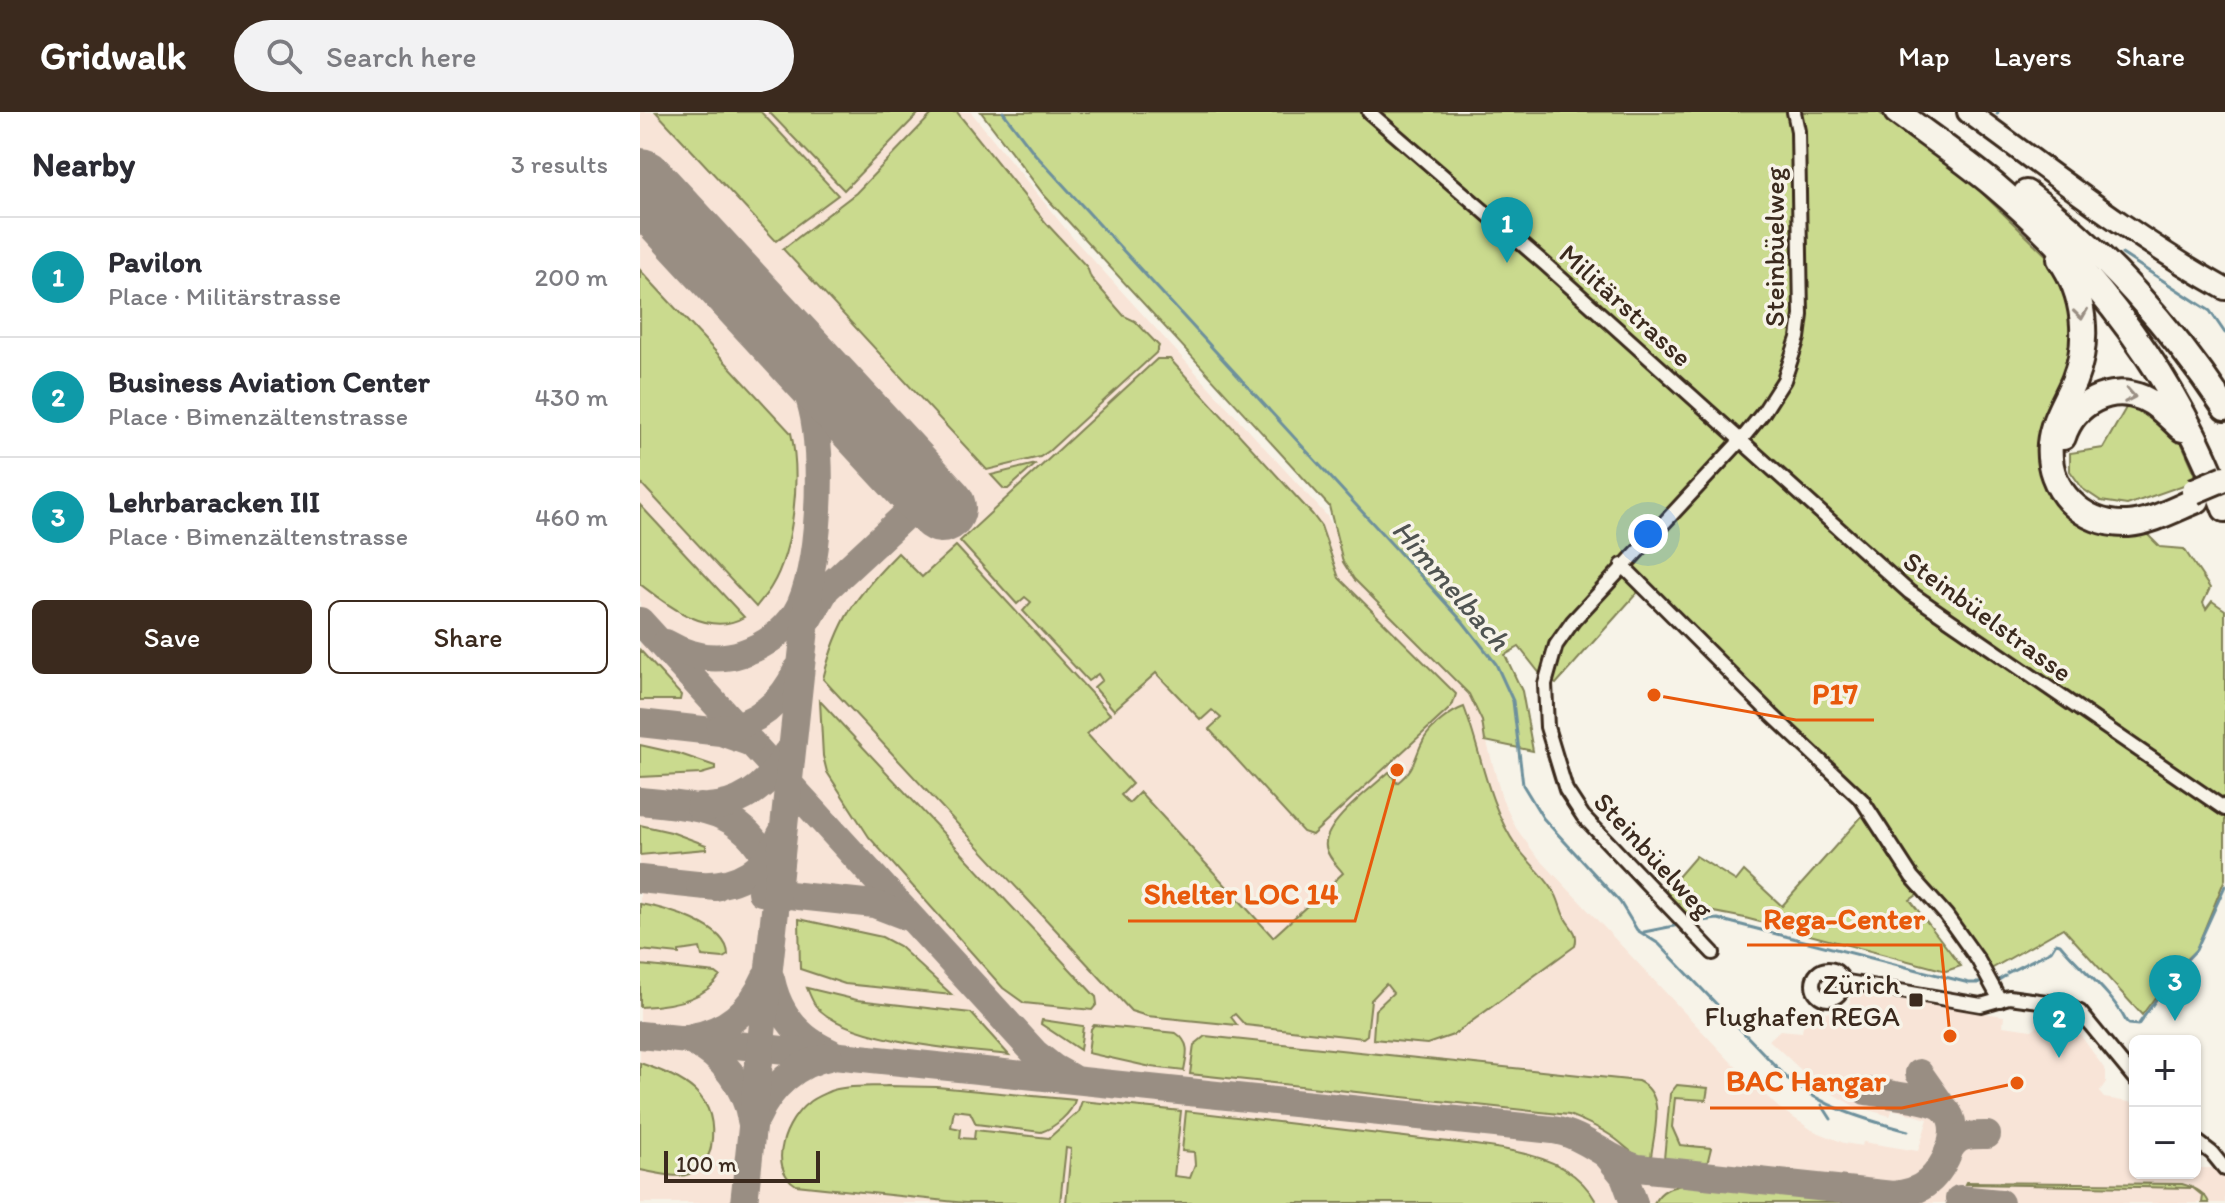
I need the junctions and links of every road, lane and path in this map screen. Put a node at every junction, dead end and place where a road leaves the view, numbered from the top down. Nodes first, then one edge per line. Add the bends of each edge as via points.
1 (1369, 112) edge
2 (1794, 112) edge
3 (1897, 112) edge
4 (1921, 112) edge
5 (1968, 112) edge
6 (2017, 195) junction
7 (2225, 289) edge
8 (2225, 408) edge
9 (1741, 440) junction
10 (2198, 444) junction
11 (2225, 470) edge
12 (2225, 478) edge
13 (2225, 489) edge
14 (2195, 496) junction
15 (2225, 509) edge
16 (1622, 565) junction
17 (2225, 809) edge
18 (1713, 953) dead end
19 (1842, 981) dead end
20 (2000, 1000) junction
21 (2129, 1072) edge
22 (2201, 1145) edge
23 (2225, 1169) edge

1 - 9 street, Militärstrasse
2 - 9 street, Steinbüelweg via 1798,338 1784,380
3 - 6 highway
4 - 6 highway
5 - 7 main road via 2142,238
6 - 8 highway via 2062,223 2136,295
6 - 10 highway via 2117,313 2156,368
6 - 11 highway via 2091,259 2136,314 2183,386
6 -> 14 highway via 2064,265 2081,308 2079,363 2050,443 2051,467 2060,490 2086,515 2120,524 2147,520
9 - 16 street, Steinbüelweg
9 - 17 street, Steinbüelstrasse via 1909,592
14 -> 10 highway via 2139,511 2104,510 2072,488 2061,449 2068,425 2082,407 2119,393 2157,406
10 - 15 highway
12 - 14 highway, bridge
13 - 14 highway
16 - 18 street, Steinbüelweg via 1556,645 1545,684 1545,713 1572,803
16 - 20 street via 1862,800 1912,877 1978,960
19 - 20 street via 1981,1005
20 - 21 street via 2036,998 2074,1008
22 - 23 street

